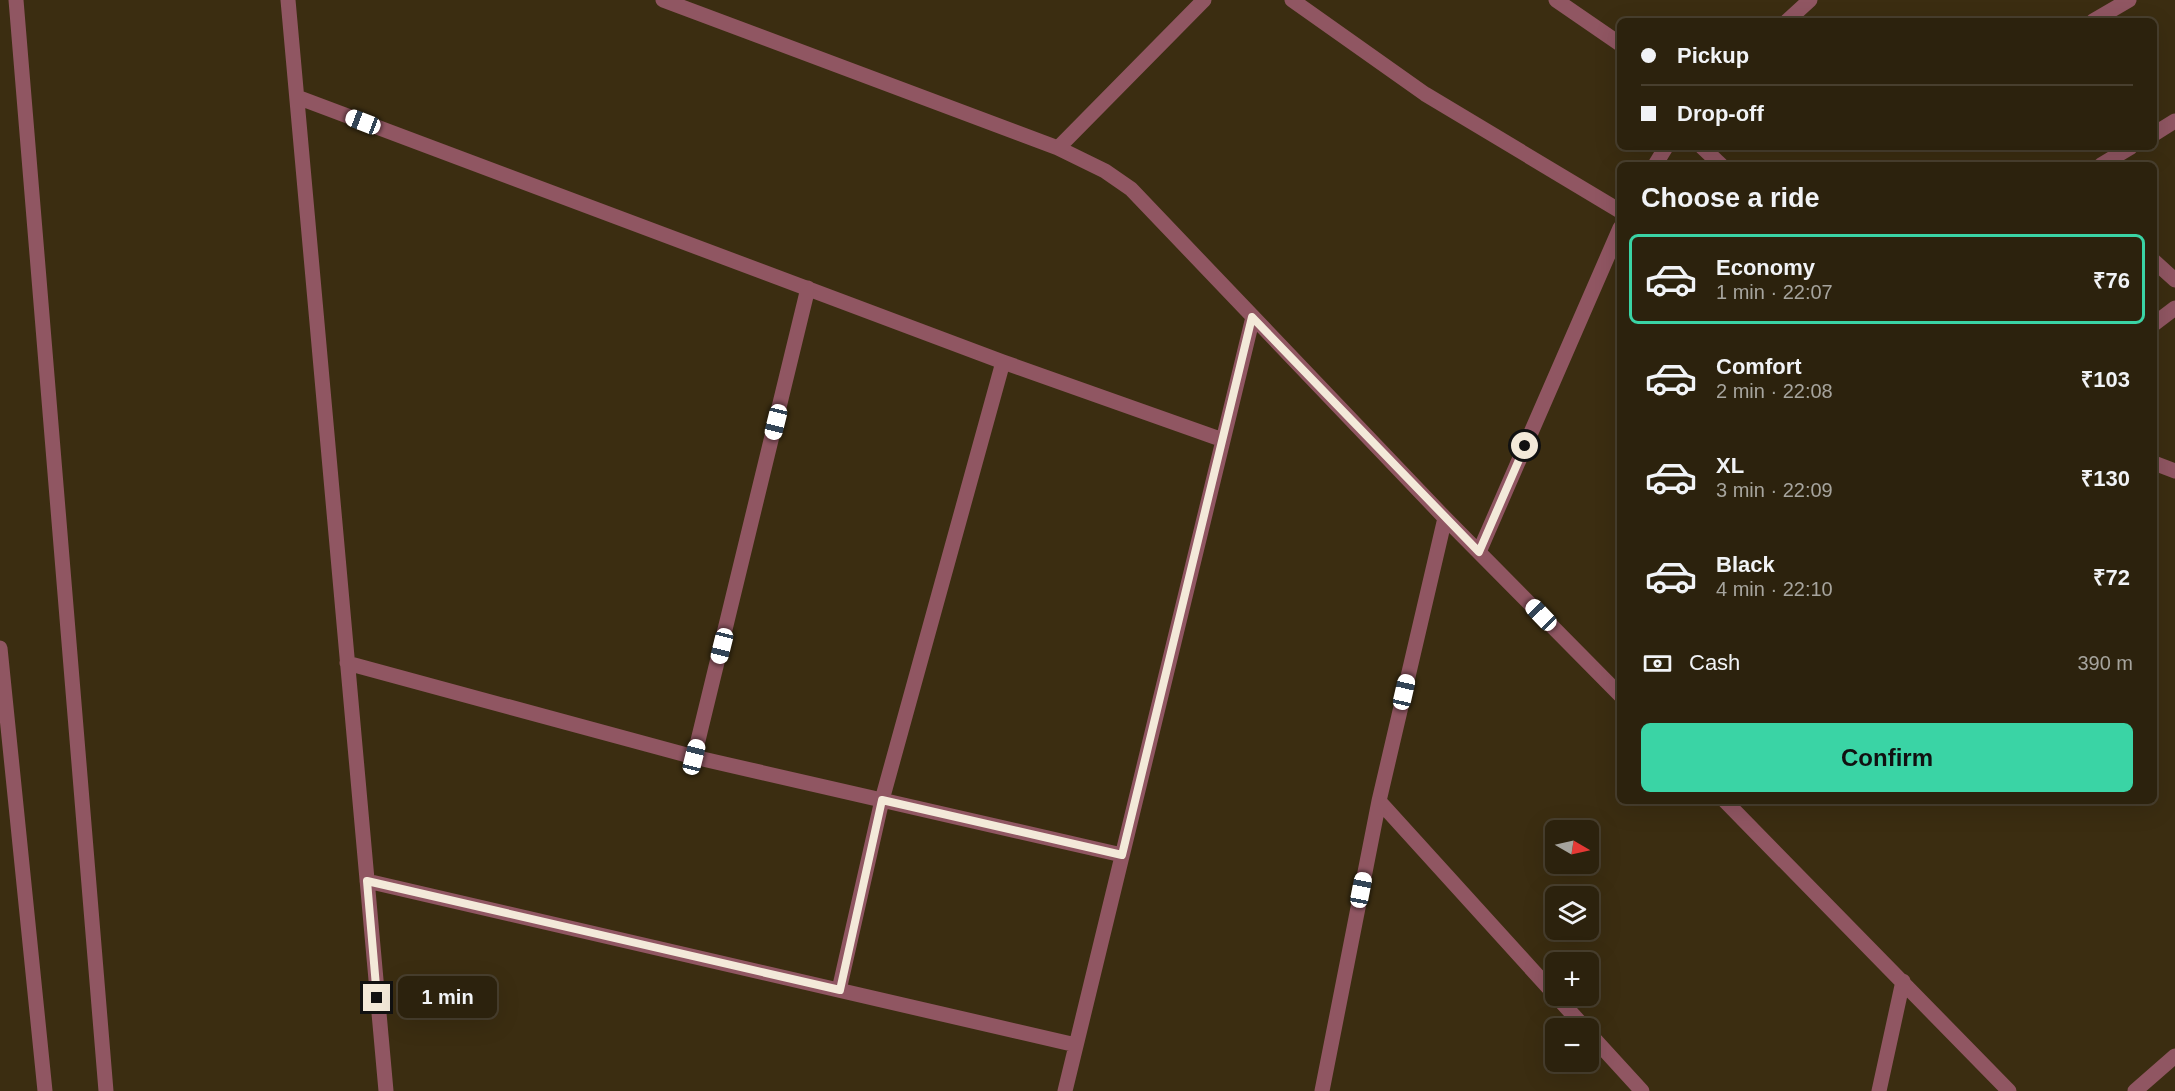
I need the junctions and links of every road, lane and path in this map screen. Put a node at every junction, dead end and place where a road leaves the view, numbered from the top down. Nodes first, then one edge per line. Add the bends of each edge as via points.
1 (16, 0) edge
2 (288, 0) edge
3 (663, 0) edge
4 (1204, 0) edge
5 (1292, 0) edge
6 (1556, 0) edge
7 (2129, 0) edge
8 (1803, 2) edge
9 (1790, 18) edge
10 (2098, 18) edge
11 (1617, 42) edge
12 (297, 97) junction
13 (2175, 121) edge
14 (2157, 132) edge
15 (1058, 148) junction
16 (1705, 150) edge
17 (2126, 150) edge
18 (1718, 162) edge
19 (2105, 162) edge
20 (1617, 208) edge
21 (1614, 257) edge
22 (2157, 264) edge
23 (2175, 280) edge
24 (808, 288) junction
25 (2175, 308) edge
26 (1252, 317) junction
27 (2157, 322) edge
28 (1003, 362) junction
29 (1223, 440) junction
30 (2157, 464) edge
31 (2175, 471) edge
32 (1445, 518) junction
33 (1479, 552) junction
34 (0, 648) edge
35 (347, 663) junction
36 (1617, 692) edge
37 (694, 757) junction
38 (882, 800) junction
39 (1379, 801) junction
40 (1728, 804) edge
41 (1122, 855) junction
42 (367, 881) junction
43 (1903, 981) junction
44 (1545, 984) edge
45 (840, 990) junction
46 (1565, 1006) edge
47 (1575, 1018) edge
48 (1599, 1044) edge
49 (1076, 1045) junction
50 (2175, 1056) edge
51 (45, 1091) edge
52 (106, 1091) edge
53 (386, 1091) edge
54 (1065, 1091) edge
55 (1322, 1091) edge
56 (1642, 1091) edge
57 (1879, 1091) edge
58 (2009, 1091) edge
59 (2135, 1091) edge

1 - 52 street
2 - 12 street
3 - 15 street
4 - 15 street
5 - 20 street via 1425,94
6 - 11 street
7 - 10 street
8 - 9 street
12 - 24 street
12 - 35 street
13 - 14 street
15 - 26 street via 1131,189
16 - 18 street
17 - 19 street
21 - 33 street
22 - 23 street
24 - 28 street
24 - 37 street
25 - 27 street
26 - 29 street
26 - 32 street
28 - 29 street
28 - 38 street
29 - 41 street
30 - 31 street
32 - 33 street
32 - 39 street
33 - 36 street
34 - 51 street
35 - 37 street
35 - 42 street
37 - 38 street
38 - 41 street
38 - 45 street
39 - 44 street
39 - 55 street
40 - 43 street
41 - 49 street
42 - 45 street
42 - 53 street
43 - 57 street
43 - 58 street
45 - 49 street
46 - 47 street
48 - 56 street
49 - 54 street
50 - 59 street

